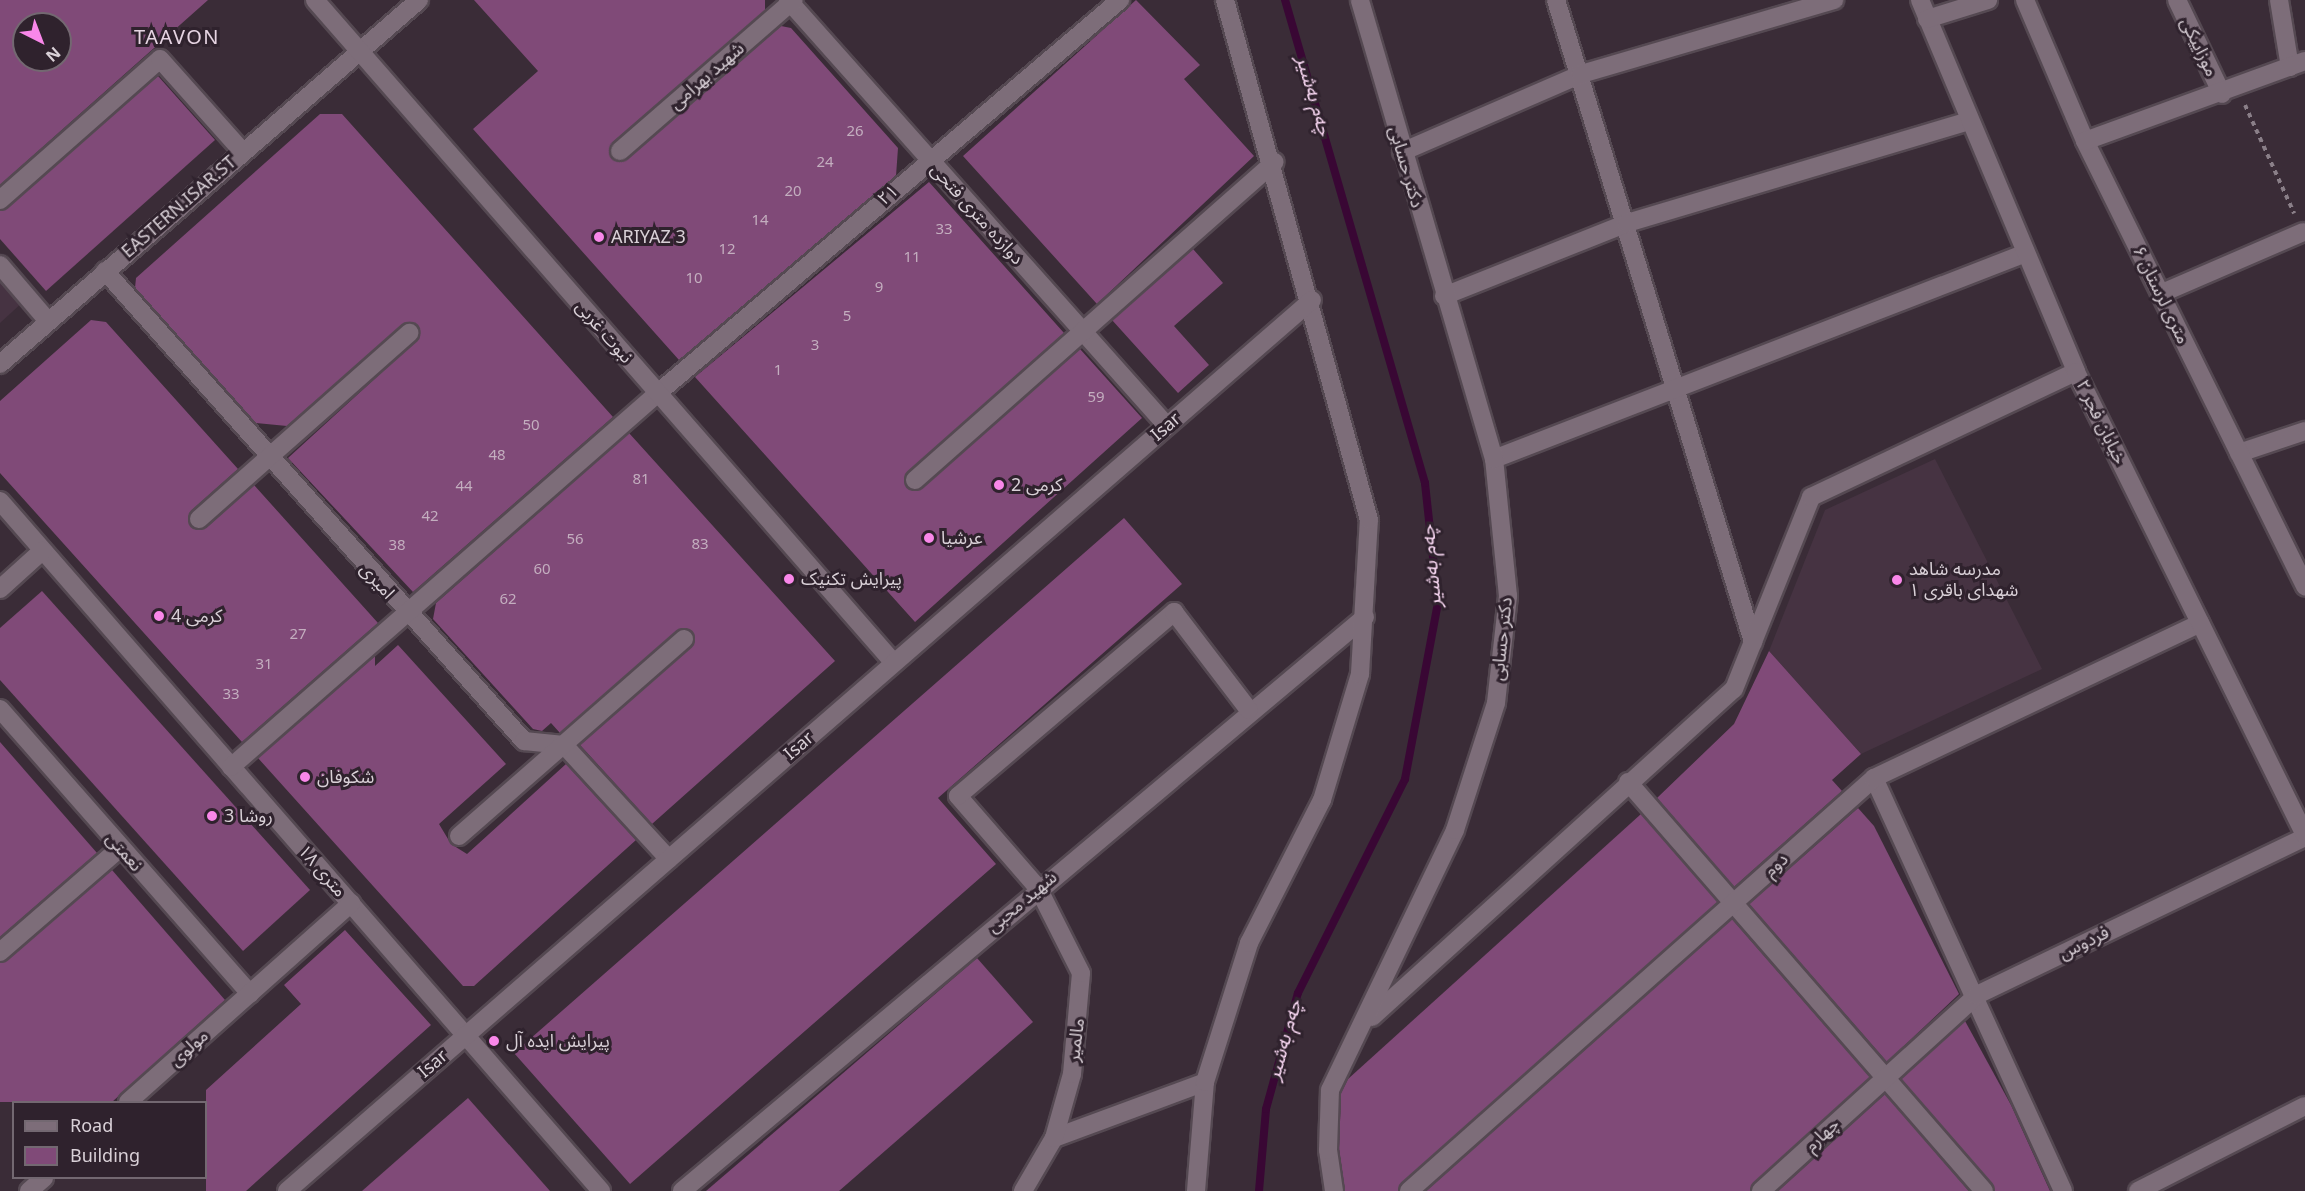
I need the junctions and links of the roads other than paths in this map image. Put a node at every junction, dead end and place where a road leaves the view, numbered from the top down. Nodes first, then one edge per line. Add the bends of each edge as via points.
1 (315, 0) edge
2 (419, 0) edge
3 (1120, 0) edge
4 (1225, 0) edge
5 (1360, 0) edge
6 (1556, 0) edge
7 (1834, 0) edge
8 (1920, 0) edge
9 (1988, 0) edge
10 (2025, 0) edge
11 (2177, 0) edge
12 (2279, 0) edge
13 (790, 1) edge
14 (1927, 19) junction
15 (360, 52) junction
16 (2298, 64) edge
17 (1581, 74) junction
18 (2230, 91) junction
19 (1970, 121) junction
20 (2085, 141) junction
21 (243, 152) junction
22 (620, 152) dead end
23 (1402, 152) junction
24 (929, 160) junction
25 (1274, 162) junction
26 (0, 201) edge
27 (1627, 223) junction
28 (2303, 232) road end
29 (2026, 253) junction
30 (0, 266) edge
31 (105, 271) junction
32 (2160, 294) junction
33 (1444, 296) junction
34 (1312, 300) junction
35 (48, 321) junction
36 (1083, 332) junction
37 (409, 333) dead end
38 (0, 364) edge
39 (2076, 372) junction
40 (1671, 388) junction
41 (658, 393) junction
42 (1167, 426) junction
43 (2305, 431) edge
44 (2239, 453) junction
45 (268, 458) junction
46 (1494, 459) junction
47 (915, 480) dead end
48 (0, 501) edge
49 (199, 519) dead end
50 (42, 551) junction
51 (2305, 587) edge
52 (0, 589) edge
53 (407, 614) junction
54 (1365, 617) junction
55 (2200, 623) junction
56 (684, 639) dead end
57 (1753, 642) junction
58 (894, 663) junction
59 (0, 709) edge
60 (1249, 710) junction
61 (564, 745) junction
62 (231, 767) junction
63 (1874, 778) junction
64 (1628, 782) junction
65 (459, 836) dead end
66 (2305, 836) edge
67 (120, 848) junction
68 (669, 859) junction
69 (1038, 888) junction
70 (1735, 902) junction
71 (351, 903) junction
72 (0, 952) edge
73 (250, 994) junction
74 (1977, 995) junction
75 (1365, 1023) junction
76 (466, 1035) junction
77 (1883, 1079) junction
78 (1205, 1082) junction
79 (129, 1101) edge
80 (2305, 1106) edge
81 (1054, 1138) junction
82 (1195, 1170) junction
83 (43, 1179) edge
84 (29, 1191) edge
85 (287, 1191) edge
86 (601, 1191) edge
87 (682, 1191) edge
88 (1023, 1191) edge
89 (1185, 1191) edge
90 (1196, 1191) edge
91 (1334, 1191) edge
92 (1409, 1191) edge
93 (1761, 1191) edge
94 (1984, 1191) edge
95 (2063, 1191) edge
96 (2138, 1191) edge

1 - 15 street, نبوت غربی
2 - 15 street, EASTERN.ISAR.ST
3 - 24 street, ۲۱
4 - 25 street
5 - 23 street, دکتر حسابی
6 - 17 street
7 - 17 street
8 - 14 street, خیابان فجر ۲
9 - 14 street
10 - 20 street, ۶ متری لرستان
11 - 18 street, موزاییکی
12 - 16 street
13 - 22 street, شهید بهرامی
13 - 24 street, دوازده متری فتحی
14 - 19 street, خیابان فجر ۲
15 - 21 street, EASTERN.ISAR.ST
15 - 41 street, نبوت غربی
16 - 18 street
17 - 23 street
17 - 27 street
18 - 20 street
19 - 27 street
19 - 29 street, خیابان فجر ۲
20 - 32 street, ۶ متری لرستان
21 - 26 street via 160,58
21 - 31 street, EASTERN.ISAR.ST
23 - 33 street, دکتر حسابی
24 - 36 street, دوازده متری فتحی
24 - 41 street, ۲۱
25 - 34 street
25 - 36 street
27 - 33 street
27 - 40 street
28 - 32 street
29 - 39 street, خیابان فجر ۲
29 - 40 street
30 - 35 street
31 - 35 street, EASTERN.ISAR.ST
31 - 45 street, امیری
32 - 44 street, ۶ متری لرستان
33 - 46 street, دکتر حسابی
34 - 42 street, Isar
34 - 54 street via 1369,520
35 - 38 street, EASTERN.ISAR.ST
36 - 42 street, دوازده متری فتحی
36 - 47 street
37 - 45 street
39 - 55 street, خیابان فجر ۲
39 - 57 street via 1811,497
40 - 46 street
40 - 57 street
41 - 53 street, ۲۱
41 - 58 street, نبوت غربی
42 - 58 street, Isar
43 - 44 street
44 - 51 street, ۶ متری لرستان
45 - 49 street
45 - 53 street, امیری
46 - 75 street, دکتر حسابی via 1508,596 1496,703 1455,830
48 - 50 street
50 - 52 street
50 - 62 street, ۱۸ متری
53 - 61 street, امیری via 524,741
53 - 62 street, ۲۱
54 - 60 street, شهید محبی
54 - 78 street via 1360,674 1322,800 1249,943
55 - 63 street, دوم
55 - 66 street, خیابان فجر ۲
56 - 61 street
57 - 64 street via 1734,689
58 - 68 street, Isar
59 - 67 street, نعمتی
60 - 69 street, شهید محبی
60 - 69 street, مالمیر via 1174,612 958,796
61 - 65 street
61 - 68 street
62 - 71 street, ۱۸ متری
63 - 70 street, دوم
63 - 74 street
64 - 70 street
64 - 75 street
66 - 74 street, فردوس
67 - 72 street
67 - 73 street, نعمتی
68 - 76 street, Isar
69 - 81 street, مالمیر via 1081,973 1072,1074
69 - 87 street, شهید محبی
70 - 77 street
70 - 92 street, دوم
71 - 73 street, مولوی
71 - 76 street, ۱۸ متری
73 - 79 street, مولوی
74 - 77 street, فردوس
74 - 95 street
75 - 91 street, دکتر حسابی via 1330,1090 1328,1150
76 - 85 street, Isar
76 - 86 street, ۱۸ متری
77 - 93 street, چهارم
77 - 94 street
78 - 81 street
78 - 82 street
80 - 96 street
81 - 88 street, مالمیر
82 - 89 street
82 - 90 street
83 - 84 street

